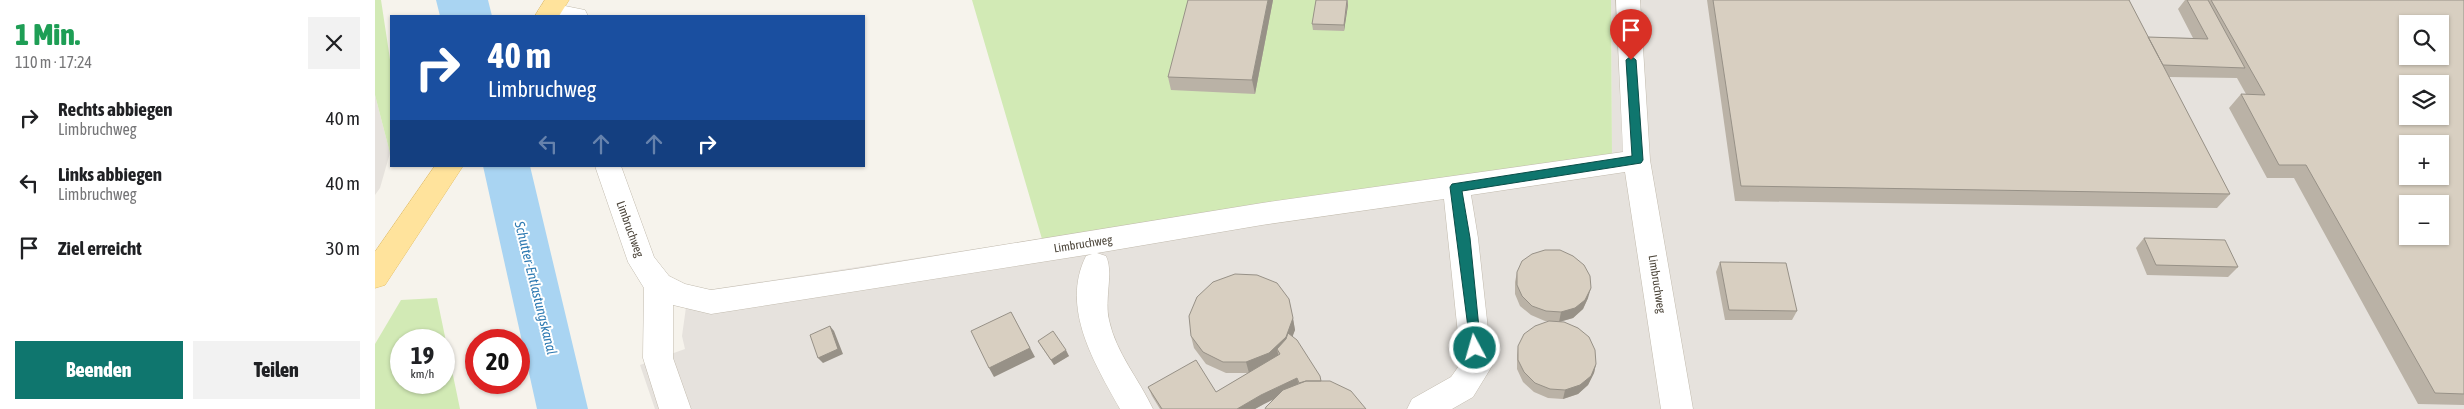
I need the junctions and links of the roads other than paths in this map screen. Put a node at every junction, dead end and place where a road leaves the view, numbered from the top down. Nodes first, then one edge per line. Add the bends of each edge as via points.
1 (1628, 0) edge
2 (551, 9) edge
3 (572, 15) edge
4 (1637, 160) junction
5 (449, 167) edge
6 (608, 167) edge
7 (1456, 187) junction
8 (1096, 264) dead end
9 (375, 276) edge
10 (659, 285) junction
11 (675, 409) edge
12 (1137, 409) edge
13 (1423, 409) edge
14 (1677, 409) edge

1 - 4 street, Limbruchweg
2 - 3 street
4 - 7 street, Limbruchweg
4 - 14 street, Limbruchweg
5 - 9 main road
6 - 10 street, Limbruchweg via 642,262
7 - 10 street, Limbruchweg via 1262,214 711,302 680,295
7 - 13 street via 1477,366 1462,387
8 - 12 street via 1092,308 1101,341
10 - 11 street via 659,358

